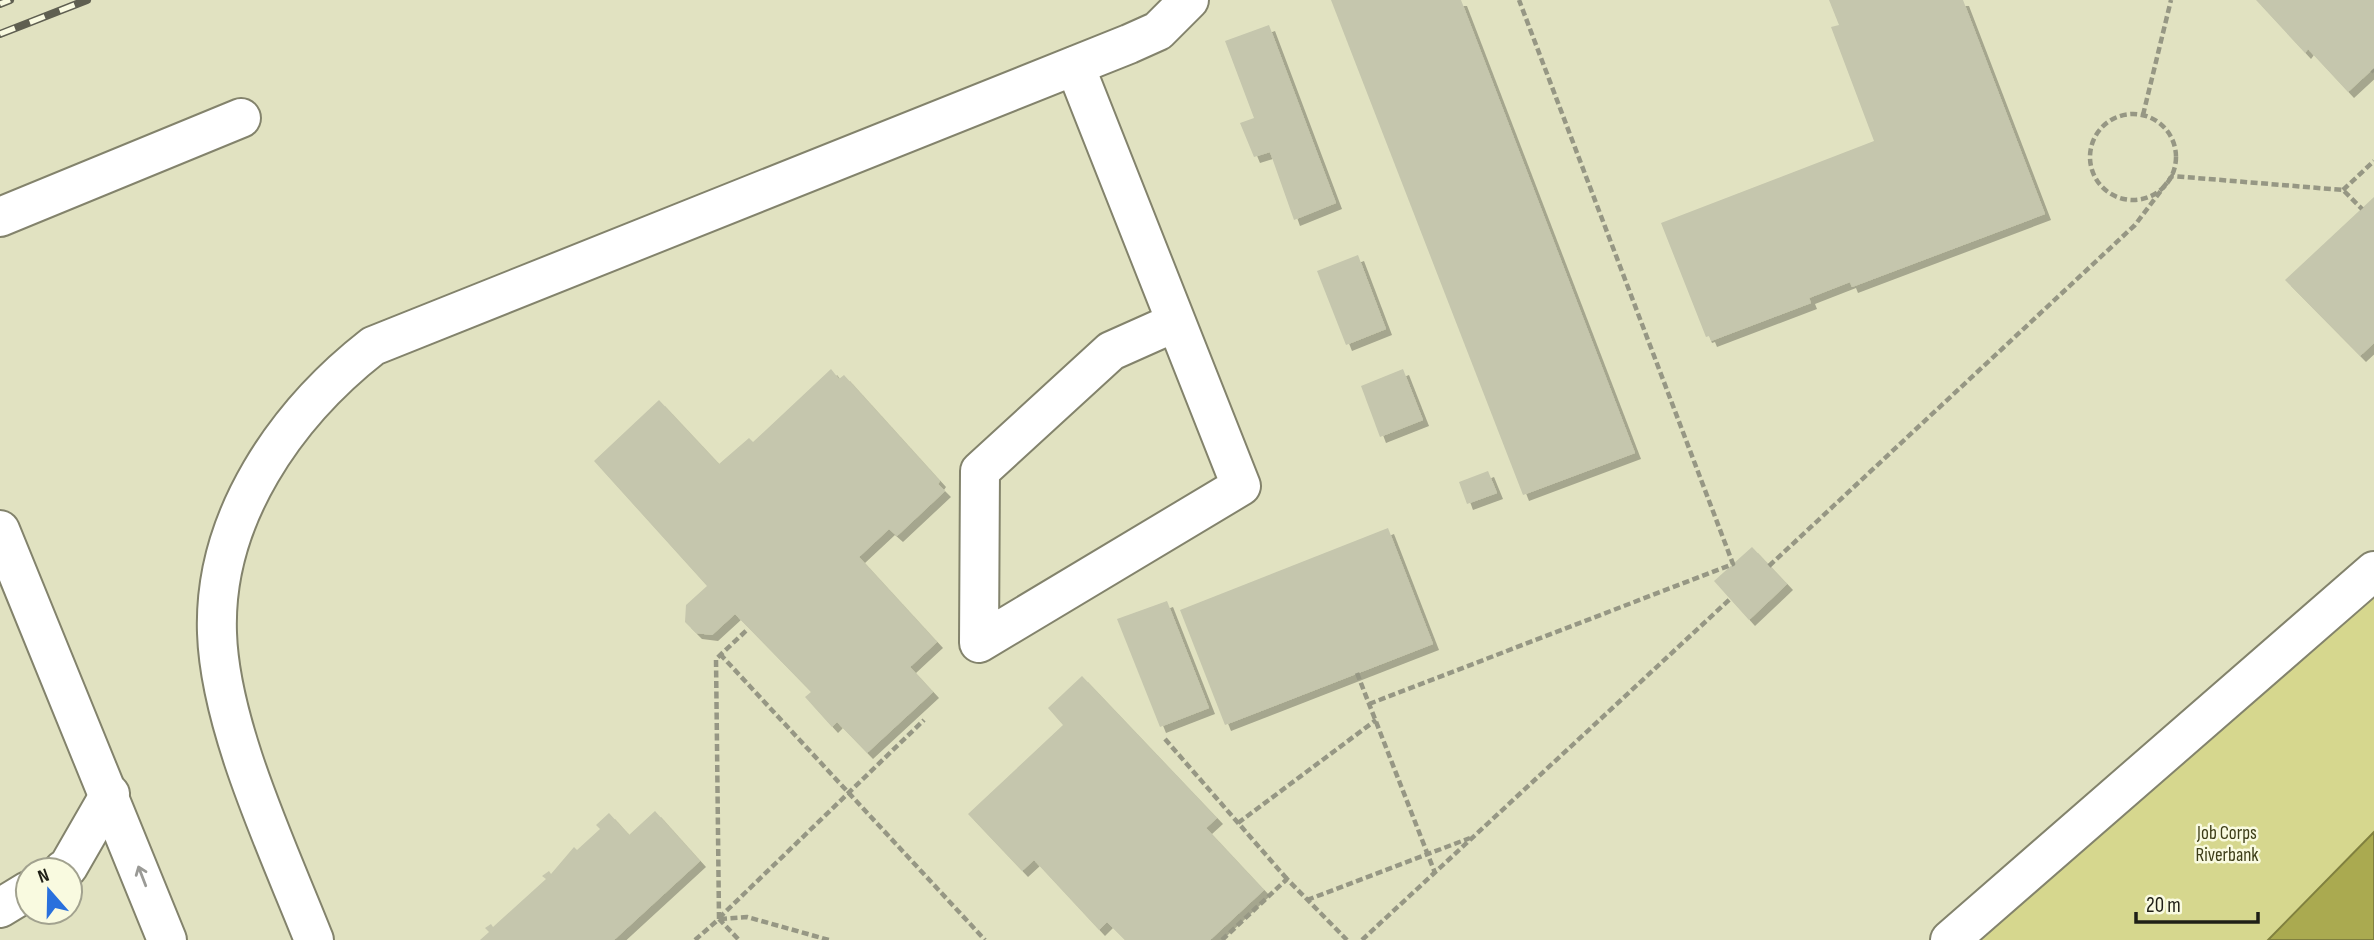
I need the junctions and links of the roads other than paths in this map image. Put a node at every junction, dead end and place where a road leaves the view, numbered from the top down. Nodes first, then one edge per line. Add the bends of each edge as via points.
1 (1189, 0) edge
2 (1075, 66) junction
3 (241, 118) dead end
4 (0, 217) edge
5 (1176, 322) junction
6 (0, 530) edge
7 (2374, 572) edge
8 (9, 573) edge
9 (110, 794) junction
10 (74, 856) edge
11 (167, 940) edge
12 (314, 940) edge
13 (1950, 940) edge

1 - 2 lane via 1158,31
2 - 5 lane
2 - 12 lane via 373,346 332,378 261,470 236,520 218,584 217,622 227,703 257,795
3 - 4 lane
5 - 5 lane via 1241,486 979,643 980,471 1111,351
6 - 8 lane
7 - 13 lane
8 - 9 lane
9 - 10 lane
11 -> 9 lane

